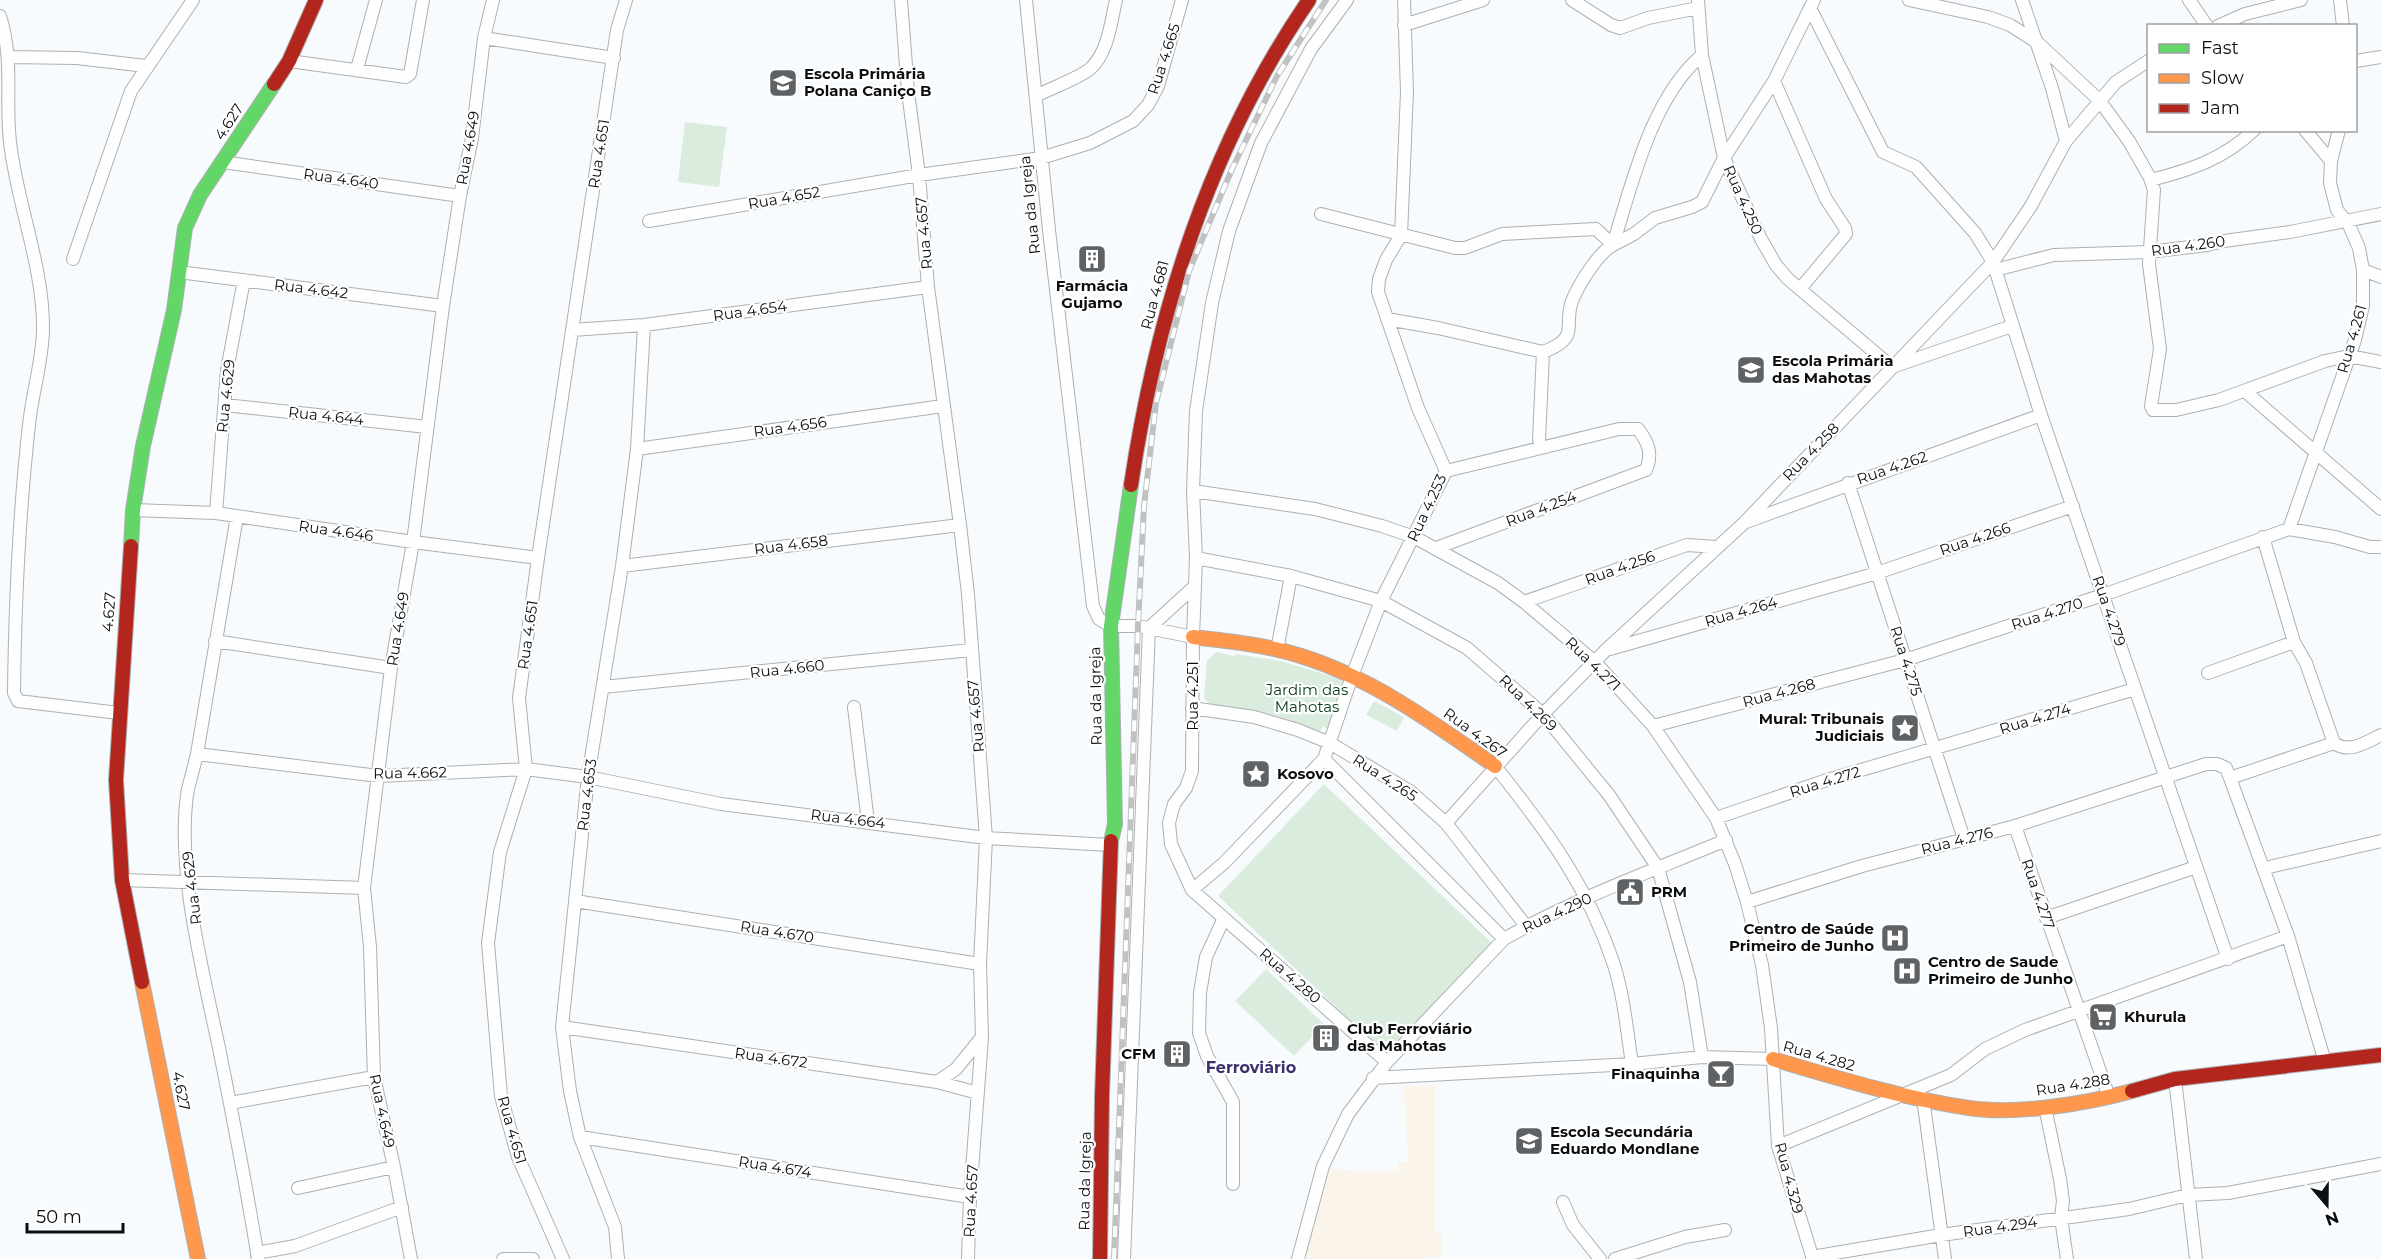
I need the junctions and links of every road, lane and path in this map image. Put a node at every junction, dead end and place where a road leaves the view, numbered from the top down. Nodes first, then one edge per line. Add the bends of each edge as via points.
1 (193, 0) edge
2 (316, 0) edge
3 (376, 0) edge
4 (423, 0) edge
5 (494, 0) edge
6 (626, 0) edge
7 (901, 0) edge
8 (1026, 0) edge
9 (1116, 0) edge
10 (1182, 0) edge
11 (1309, 0) edge
12 (1347, 0) edge
13 (1404, 0) edge
14 (1483, 0) edge
15 (1572, 0) edge
16 (1909, 0) edge
17 (2022, 0) edge
18 (2190, 0) edge
19 (2301, 0) edge
20 (2340, 0) edge
21 (1698, 4) edge
22 (1812, 4) edge
23 (0, 16) edge
24 (2206, 24) edge
25 (2223, 24) edge
26 (2343, 24) edge
27 (1404, 25) junction
28 (484, 38) junction
29 (2038, 43) junction
30 (1702, 55) junction
31 (9, 57) junction
32 (2381, 57) edge
33 (614, 58) junction
34 (289, 61) junction
35 (2357, 61) edge
36 (2147, 62) edge
37 (146, 66) junction
38 (357, 69) junction
39 (1774, 81) junction
40 (1036, 96) junction
41 (2099, 100) junction
42 (2252, 132) edge
43 (2307, 132) edge
44 (2338, 132) edge
45 (2066, 141) junction
46 (1724, 158) junction
47 (1041, 159) junction
48 (2331, 161) junction
49 (223, 162) junction
50 (919, 175) junction
51 (2151, 180) junction
52 (460, 196) junction
53 (1321, 214) dead end
54 (2381, 214) edge
55 (2345, 220) junction
56 (649, 221) dead end
57 (1401, 235) junction
58 (1612, 244) junction
59 (2149, 252) junction
60 (73, 259) dead end
61 (1994, 266) junction
62 (2363, 270) junction
63 (179, 272) junction
64 (2381, 277) edge
65 (244, 280) junction
66 (928, 286) junction
67 (1800, 289) junction
68 (443, 306) junction
69 (1387, 319) junction
70 (644, 325) junction
71 (2012, 326) junction
72 (572, 330) junction
73 (1543, 352) junction
74 (2349, 356) junction
75 (2381, 362) edge
76 (1892, 367) junction
77 (2246, 392) junction
78 (225, 405) junction
79 (943, 406) junction
80 (2042, 415) junction
81 (427, 427) junction
82 (1539, 440) dead end
83 (637, 449) junction
84 (2315, 451) junction
85 (1446, 471) junction
86 (1848, 483) junction
87 (1193, 491) junction
88 (2073, 506) junction
89 (2381, 509) edge
90 (133, 510) junction
91 (216, 513) junction
92 (237, 516) junction
93 (1744, 523) junction
94 (2290, 524) junction
95 (960, 525) junction
96 (1414, 537) junction
97 (2263, 537) junction
98 (413, 542) junction
99 (2381, 547) edge
100 (1436, 548) junction
101 (1718, 548) junction
102 (538, 558) junction
103 (1196, 558) junction
104 (622, 566) junction
105 (1877, 573) junction
106 (1291, 576) junction
107 (1195, 586) junction
108 (2103, 595) junction
109 (1382, 601) junction
110 (1524, 602) junction
111 (1108, 624) junction
112 (1149, 628) junction
113 (1193, 637) junction
114 (216, 641) junction
115 (2294, 642) junction
116 (971, 650) junction
117 (1277, 650) junction
118 (1606, 650) junction
119 (1905, 660) junction
120 (1595, 662) junction
121 (391, 668) junction
122 (2208, 673) dead end
123 (1352, 676) junction
124 (603, 687) junction
125 (2135, 689) junction
126 (854, 707) dead end
127 (1192, 708) junction
128 (119, 713) junction
129 (1543, 714) junction
130 (1653, 726) junction
131 (2381, 735) edge
132 (1330, 743) junction
133 (2334, 743) junction
134 (1935, 749) junction
135 (197, 754) junction
136 (1324, 759) junction
137 (1495, 766) junction
138 (526, 769) junction
139 (379, 776) junction
140 (588, 777) junction
141 (2165, 777) junction
142 (2230, 778) junction
143 (1716, 818) junction
144 (868, 822) junction
145 (1446, 823) junction
146 (2015, 826) junction
147 (986, 838) junction
148 (1964, 839) junction
149 (1726, 840) junction
150 (2381, 841) edge
151 (1110, 845) junction
152 (2196, 867) junction
153 (1658, 868) junction
154 (2265, 868) junction
155 (122, 880) junction
156 (189, 883) junction
157 (364, 888) junction
158 (1192, 890) junction
159 (1588, 898) junction
160 (575, 901) junction
161 (1747, 902) junction
162 (1224, 918) junction
163 (2046, 918) junction
164 (1526, 926) junction
165 (2288, 936) junction
166 (1504, 939) junction
167 (2228, 959) junction
168 (980, 964) junction
169 (2079, 1010) junction
170 (562, 1027) junction
171 (982, 1037) junction
172 (2381, 1054) edge
173 (1702, 1057) junction
174 (1773, 1059) junction
175 (1387, 1062) junction
176 (2325, 1062) junction
177 (1632, 1064) junction
178 (374, 1077) junction
179 (1373, 1078) junction
180 (2175, 1079) junction
181 (937, 1082) junction
182 (978, 1093) junction
183 (1906, 1095) junction
184 (2109, 1097) junction
185 (1923, 1098) junction
186 (230, 1103) junction
187 (2045, 1107) junction
188 (580, 1137) junction
189 (1778, 1141) junction
190 (2381, 1164) edge
191 (394, 1167) junction
192 (1233, 1184) dead end
193 (298, 1188) dead end
194 (2188, 1195) junction
195 (970, 1197) junction
196 (1563, 1202) dead end
197 (402, 1207) junction
198 (2061, 1218) junction
199 (1725, 1230) dead end
200 (1941, 1235) junction
201 (258, 1256) edge
202 (1812, 1258) edge
203 (198, 1259) edge
204 (411, 1259) edge
205 (503, 1259) edge
206 (533, 1259) edge
207 (563, 1259) edge
208 (618, 1259) edge
209 (968, 1259) edge
210 (1100, 1259) edge
211 (1124, 1259) edge
212 (1298, 1259) edge
213 (1600, 1259) edge
214 (1614, 1259) edge
215 (1945, 1259) edge
216 (2067, 1259) edge
217 (2196, 1259) edge

1 - 37 street
2 - 34 street, 4.627
3 - 38 street
4 - 38 street via 410,75 402,78
5 - 28 street, Rua 4.649
6 - 33 street, Rua 4.651
7 - 50 street, Rua 4.657
8 - 40 street, Rua da Igreja
9 - 40 street via 1098,60 1089,69
10 - 47 street, Rua 4.665 via 1158,86 1148,105 1133,121 1090,143
11 - 111 street, Rua 4.681 via 1287,32 1224,149 1180,263 1149,386
12 - 87 street, Rua 4.251 via 1311,49 1261,143 1229,231 1212,303 1196,411
13 - 27 street, Rua 4.253
14 - 27 street
15 - 21 street via 1620,28
16 - 29 street via 1988,17 2010,25
17 - 29 street
18 - 24 street
19 - 25 street
20 - 26 street
21 - 30 street
22 - 39 street, Rua 4.250
22 - 61 street, Rua 4.279 via 1883,152 1916,167 1975,233
23 - 31 street
27 - 57 street, Rua 4.253 via 1407,92
28 - 33 street
28 - 52 street, Rua 4.649 via 472,138
29 - 41 street
29 - 45 street
30 - 46 street
30 - 58 street via 1681,77 1651,132
31 - 37 street via 77,58
31 - 128 street via 10,141 36,266 43,330 29,424 15,604 14,693 18,701
32 - 35 street
33 - 72 street, Rua 4.651
34 - 38 street
34 - 49 street, 4.627
36 - 41 street, Rua 4.258 via 2116,82
37 - 60 street via 131,91
39 - 46 street, Rua 4.250
39 - 67 street via 1826,199 1846,234
40 - 47 street, Rua da Igreja
41 - 45 street, Rua 4.258
41 - 51 street
42 - 51 street via 2220,157
43 - 48 street
44 - 48 street, Rua 4.261
45 - 61 street, Rua 4.258
46 - 58 street via 1701,202 1655,218
46 - 67 street, Rua 4.250 via 1776,265
47 - 50 street, Rua 4.665
47 - 111 street, Rua da Igreja via 1093,606 1099,619
48 - 55 street, Rua 4.261 via 2332,192 2337,210
49 - 52 street, Rua 4.640
49 - 63 street, 4.627 via 189,216
50 - 56 street, Rua 4.652
50 - 66 street, Rua 4.657
51 - 59 street via 2154,211
52 - 68 street, Rua 4.649
53 - 57 street
54 - 55 street, Rua 4.260
55 - 59 street, Rua 4.260
55 - 62 street, Rua 4.261 via 2357,242
57 - 58 street via 1465,248 1502,234 1596,229
57 - 69 street, Rua 4.253 via 1379,279 1378,292
58 - 73 street via 1581,283 1571,303 1570,327 1564,340
59 - 61 street, Rua 4.260 via 2054,255
59 - 77 street via 2160,349 2152,409 2176,410
61 - 71 street, Rua 4.279
61 - 76 street, Rua 4.258
62 - 64 street
62 - 74 street, Rua 4.261 via 2363,306
63 - 65 street, Rua 4.642
63 - 90 street, 4.627 via 174,310 142,446
65 - 68 street, Rua 4.642
65 - 78 street, Rua 4.629 via 227,370
66 - 70 street, Rua 4.654
66 - 79 street, Rua 4.657
67 - 76 street, Rua 4.250
68 - 81 street, Rua 4.649
69 - 73 street
69 - 85 street, Rua 4.253 via 1418,408
70 - 72 street, Rua 4.654
70 - 83 street, Rua 4.653
71 - 76 street
71 - 80 street, Rua 4.279
72 - 102 street, Rua 4.651
73 - 82 street
74 - 75 street
74 - 77 street via 2325,361
74 - 84 street, Rua 4.261
76 - 93 street, Rua 4.258
77 - 84 street
78 - 81 street, Rua 4.644
78 - 91 street, Rua 4.629
79 - 83 street, Rua 4.656
79 - 95 street, Rua 4.657
80 - 86 street, Rua 4.262
80 - 88 street, Rua 4.279
81 - 98 street, Rua 4.649
83 - 104 street, Rua 4.653
84 - 89 street
84 - 94 street, Rua 4.261
85 - 96 street, Rua 4.253
85 - 100 street, Rua 4.254 via 1619,429 1638,429 1645,438 1650,459 1646,470
86 - 93 street, Rua 4.262
86 - 105 street, Rua 4.275
87 - 96 street, Rua 4.271 via 1315,509
87 - 103 street, Rua 4.251
88 - 105 street, Rua 4.266
88 - 108 street, Rua 4.279
90 - 91 street, Rua 4.646
90 - 128 street, 4.627
91 - 92 street, Rua 4.646
92 - 98 street, Rua 4.646
92 - 114 street, Rua 4.629
93 - 101 street, Rua 4.258
94 - 97 street, Rua 4.270
94 - 99 street
95 - 104 street, Rua 4.658
95 - 116 street, Rua 4.657
96 - 100 street, Rua 4.271
96 - 109 street, Rua 4.253
97 - 108 street, Rua 4.270
97 - 115 street
98 - 102 street, Rua 4.646
98 - 121 street, Rua 4.649
100 - 110 street, Rua 4.271
101 - 110 street, Rua 4.256 via 1688,545
101 - 118 street, Rua 4.258
102 - 138 street, Rua 4.651 via 519,698
103 - 106 street, Rua 4.269
103 - 107 street, Rua 4.251
104 - 124 street, Rua 4.653
105 - 118 street, Rua 4.264
105 - 119 street, Rua 4.275
106 - 109 street, Rua 4.269
106 - 117 street
107 - 112 street
107 - 113 street, Rua 4.251
108 - 119 street, Rua 4.270
108 - 125 street, Rua 4.279
109 - 123 street, Rua 4.253
109 - 129 street, Rua 4.269 via 1467,648
110 - 120 street, Rua 4.271
111 - 112 street
111 - 151 street, Rua da Igreja via 1115,824
112 - 113 street
112 - 211 street
113 - 117 street, Rua 4.267
113 - 127 street, Rua 4.251
114 - 121 street
114 - 135 street, Rua 4.629
115 - 122 street
115 - 133 street via 2306,663
116 - 124 street, Rua 4.660
116 - 147 street, Rua 4.657
117 - 123 street, Rua 4.267
118 - 120 street, Rua 4.258
119 - 130 street, Rua 4.268
119 - 134 street, Rua 4.275
120 - 129 street, Rua 4.258
120 - 130 street, Rua 4.271
121 - 139 street, Rua 4.649
123 - 132 street, Rua 4.253
123 - 137 street, Rua 4.267 via 1426,718
124 - 140 street, Rua 4.653
125 - 134 street, Rua 4.274
125 - 141 street, Rua 4.279
126 - 144 street
127 - 132 street, Rua 4.265 via 1254,717
127 - 158 street, Rua 4.251 via 1192,771 1186,788 1173,804 1169,823 1171,844
128 - 155 street, 4.627 via 116,780
129 - 137 street, Rua 4.258
129 - 153 street, Rua 4.269 via 1609,795
130 - 143 street, Rua 4.271
131 - 133 street via 2354,747
132 - 136 street, Rua 4.253
132 - 145 street, Rua 4.265 via 1411,792
133 - 142 street
134 - 143 street, Rua 4.272
134 - 148 street, Rua 4.275
135 - 139 street, Rua 4.662
135 - 156 street, Rua 4.629 via 186,818
136 - 158 street, Rua 4.253 via 1224,863
136 - 166 street
137 - 145 street, Rua 4.258
137 - 159 street, Rua 4.267 via 1546,829
138 - 139 street, Rua 4.662
138 - 140 street, Rua 4.662
138 - 207 street, Rua 4.651 via 500,852 488,943 501,1096 518,1157
139 - 157 street, Rua 4.649
140 - 144 street, Rua 4.664 via 721,804
140 - 160 street, Rua 4.653
141 - 142 street, Rua 4.276 via 2217,764 2226,768
141 - 146 street, Rua 4.276
141 - 152 street, Rua 4.279
142 - 154 street
143 - 149 street, Rua 4.271
144 - 147 street, Rua 4.664
145 - 164 street, Rua 4.265
146 - 148 street, Rua 4.276
146 - 163 street, Rua 4.277
147 - 151 street, Rua 4.664
147 - 168 street, Rua 4.657
148 - 161 street, Rua 4.276
149 - 153 street, Rua 4.290
149 - 161 street, Rua 4.271
150 - 154 street
151 - 210 street, Rua da Igreja
152 - 163 street
152 - 167 street, Rua 4.279
153 - 159 street, Rua 4.290
153 - 173 street, Rua 4.269 via 1690,982
154 - 165 street
155 - 156 street
155 - 203 street, 4.627
156 - 157 street
156 - 186 street, Rua 4.629
157 - 178 street, Rua 4.649
158 - 162 street, Rua 4.280
159 - 164 street, Rua 4.290
159 - 177 street, Rua 4.267 via 1614,966
160 - 168 street, Rua 4.670
160 - 170 street, Rua 4.653
161 - 174 street, Rua 4.271 via 1762,965
162 - 175 street, Rua 4.280
162 - 192 street via 1206,957 1199,1033 1233,1102
163 - 169 street, Rua 4.277
164 - 166 street, Rua 4.290
165 - 167 street
165 - 176 street
166 - 175 street, Rua 4.290
167 - 169 street
168 - 171 street, Rua 4.657
169 - 183 street via 1985,1049 1951,1075
169 - 184 street, Rua 4.277
170 - 181 street, Rua 4.672
170 - 188 street, Rua 4.653
171 - 181 street via 956,1069
171 - 182 street, Rua 4.657
172 - 176 street, Rua 4.288
173 - 174 street, Rua 4.282
173 - 177 street, Rua 4.282
174 - 183 street, Rua 4.282
174 - 189 street, Rua 4.329
175 - 179 street
176 - 180 street, Rua 4.288
177 - 179 street, Rua 4.282
178 - 186 street
178 - 191 street, Rua 4.649
179 - 212 street via 1348,1114 1323,1166
180 - 184 street, Rua 4.288
180 - 194 street
181 - 182 street, Rua 4.672
182 - 195 street, Rua 4.657
183 - 185 street, Rua 4.288
183 - 189 street
184 - 187 street, Rua 4.288
185 - 187 street, Rua 4.288 via 1970,1108
185 - 200 street
186 - 201 street, Rua 4.629
187 - 198 street via 2060,1179
188 - 195 street, Rua 4.674
188 - 208 street, Rua 4.653 via 615,1227
189 - 202 street, Rua 4.329
190 - 194 street, Rua 4.294 via 2228,1193
191 - 193 street
191 - 197 street, Rua 4.649
194 - 198 street, Rua 4.294 via 2129,1209
194 - 217 street
195 - 209 street, Rua 4.657
196 - 213 street via 1573,1226
197 - 201 street
197 - 204 street, Rua 4.649
198 - 200 street, Rua 4.294
198 - 216 street
199 - 214 street
200 - 202 street, Rua 4.294
200 - 215 street
205 - 206 street

